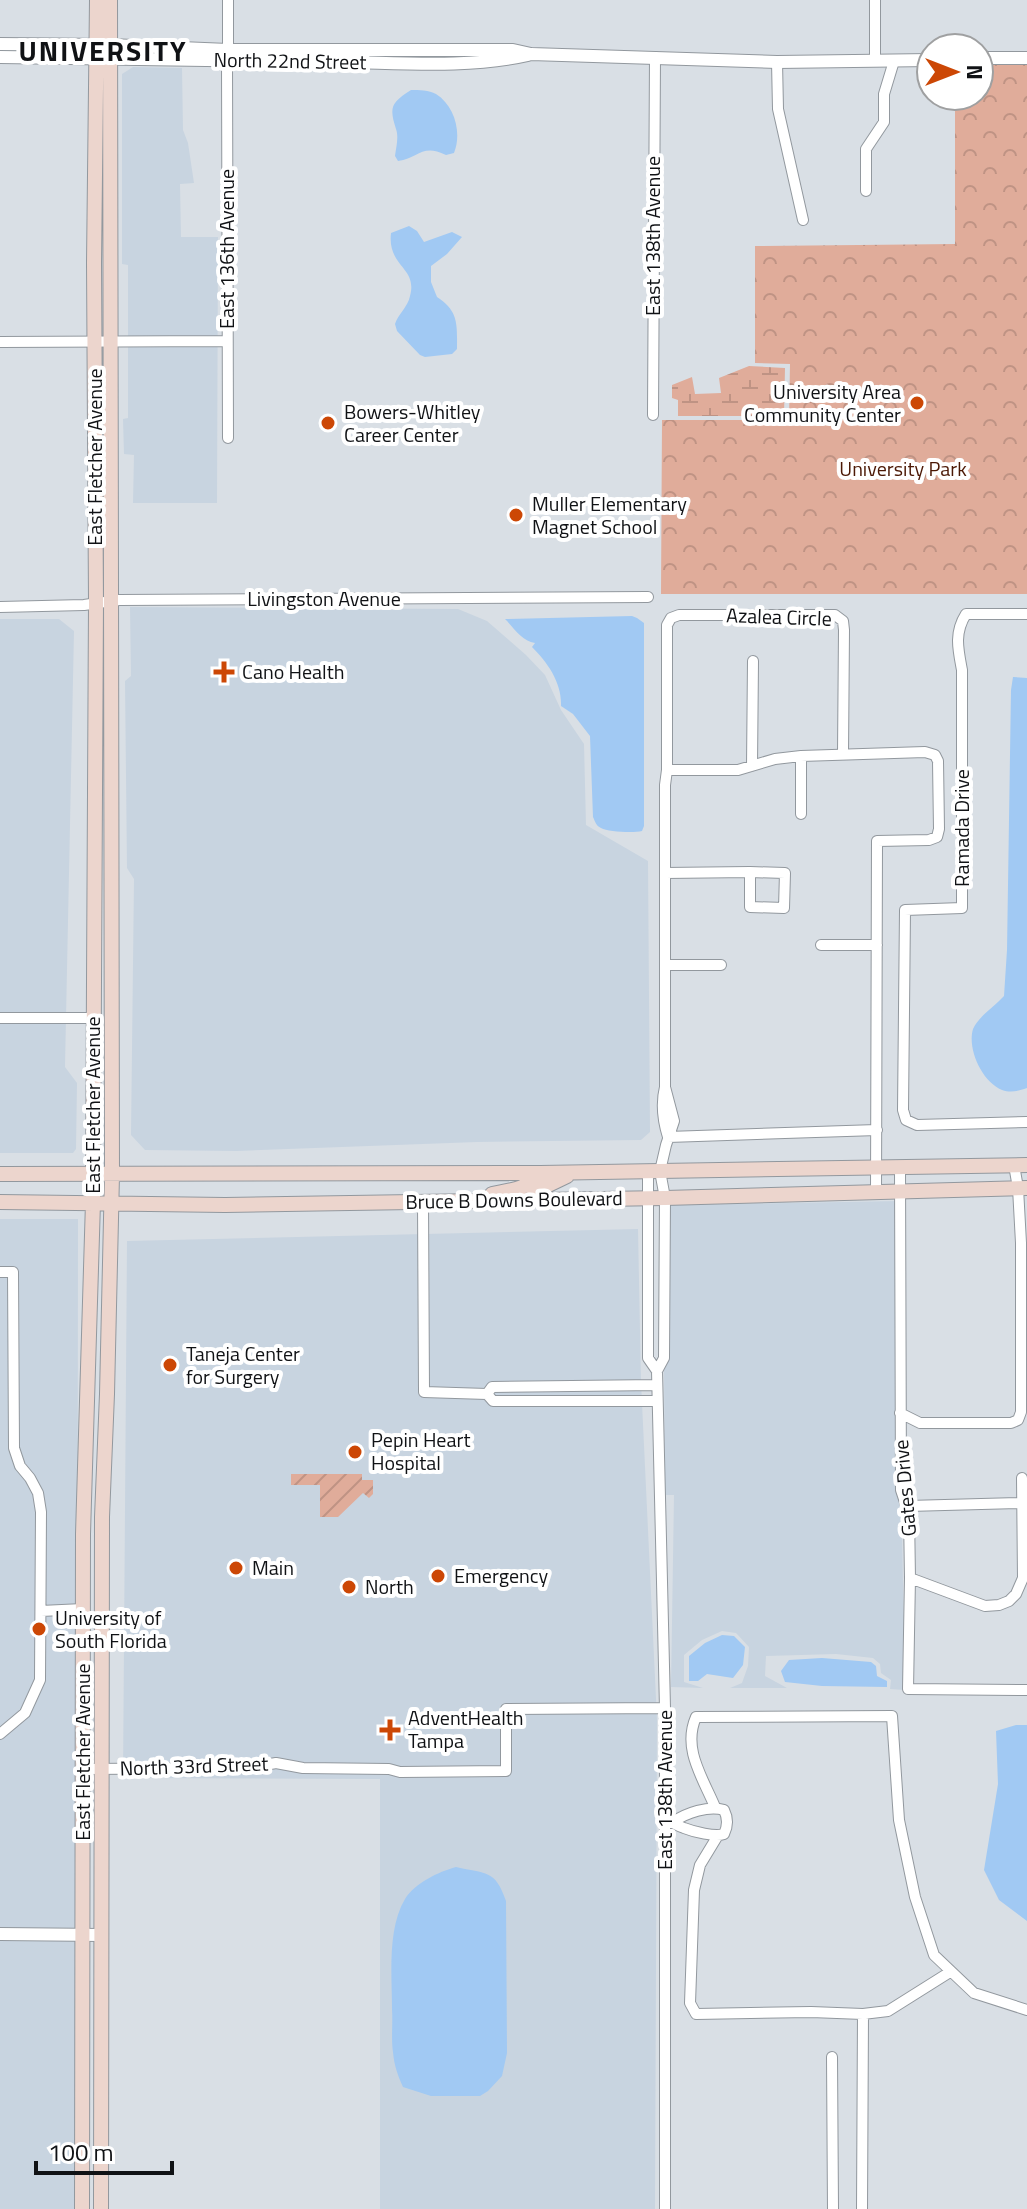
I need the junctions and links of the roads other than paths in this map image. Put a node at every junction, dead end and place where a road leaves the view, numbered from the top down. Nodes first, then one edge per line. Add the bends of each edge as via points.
1 (97, 0) edge
2 (110, 0) edge
3 (228, 0) edge
4 (875, 0) edge
5 (0, 44) edge
6 (401, 49) junction
7 (463, 50) junction
8 (103, 51) junction
9 (531, 54) junction
10 (228, 55) junction
11 (0, 57) edge
12 (655, 57) junction
13 (995, 58) edge
14 (1027, 58) edge
15 (915, 60) edge
16 (875, 61) junction
17 (894, 61) junction
18 (371, 62) junction
19 (482, 62) junction
20 (777, 62) junction
21 (866, 191) dead end
22 (803, 220) dead end
23 (227, 341) junction
24 (0, 342) edge
25 (94, 342) junction
26 (112, 343) junction
27 (653, 415) dead end
28 (228, 438) dead end
29 (648, 597) dead end
30 (103, 602) junction
31 (0, 607) edge
32 (1027, 614) edge
33 (753, 661) dead end
34 (843, 753) junction
35 (801, 756) junction
36 (752, 766) junction
37 (667, 770) junction
38 (801, 814) dead end
39 (95, 860) junction
40 (750, 872) junction
41 (665, 873) junction
42 (821, 945) dead end
43 (877, 945) junction
44 (111, 957) junction
45 (665, 965) junction
46 (721, 965) dead end
47 (0, 1018) edge
48 (94, 1018) junction
49 (665, 1087) junction
50 (674, 1121) junction
51 (1027, 1122) edge
52 (877, 1130) junction
53 (691, 1135) junction
54 (668, 1137) junction
55 (1021, 1165) edge
56 (877, 1168) junction
57 (900, 1168) junction
58 (654, 1171) junction
59 (540, 1173) junction
60 (575, 1173) junction
61 (0, 1174) edge
62 (93, 1174) junction
63 (112, 1175) junction
64 (1023, 1188) edge
65 (900, 1192) junction
66 (876, 1193) junction
67 (647, 1198) junction
68 (665, 1198) junction
69 (529, 1200) junction
70 (452, 1201) junction
71 (0, 1202) edge
72 (93, 1202) junction
73 (423, 1202) junction
74 (112, 1203) junction
75 (0, 1272) edge
76 (657, 1371) junction
77 (657, 1385) junction
78 (487, 1394) junction
79 (657, 1401) junction
80 (900, 1413) junction
81 (1022, 1478) dead end
82 (1021, 1503) junction
83 (908, 1506) junction
84 (1024, 1534) edge
85 (910, 1578) junction
86 (83, 1609) junction
87 (41, 1611) junction
88 (1027, 1690) edge
89 (665, 1708) junction
90 (0, 1734) edge
91 (83, 1769) junction
92 (102, 1769) junction
93 (715, 1807) junction
94 (669, 1821) junction
95 (717, 1837) junction
96 (0, 1934) edge
97 (82, 1935) junction
98 (102, 1935) junction
99 (950, 1972) junction
100 (1027, 2010) edge
101 (863, 2014) junction
102 (832, 2057) dead end
103 (82, 2209) edge
104 (101, 2209) edge
105 (665, 2209) edge
106 (833, 2209) edge
107 (862, 2209) edge

1 - 8 main road, East Fletcher Avenue
2 - 8 main road, East Fletcher Avenue
3 - 10 street, East 136th Avenue
4 - 16 street
5 - 8 street, North 22nd Street
6 - 7 street, North 22nd Street
6 - 10 street, North 22nd Street
6 - 18 street
7 - 9 street, North 22nd Street
7 - 19 street
8 - 10 street, North 22nd Street
8 - 11 street, North 22nd Street
8 - 25 main road, East Fletcher Avenue
8 - 26 main road, East Fletcher Avenue
9 - 12 street, North 22nd Street
9 - 19 street, North 22nd Street
10 - 18 street, North 22nd Street
10 - 23 street, East 136th Avenue
12 - 20 street, North 22nd Street
12 - 27 street, East 138th Avenue
13 - 14 street
15 - 17 street, North 22nd Street
16 - 17 street, North 22nd Street
16 - 20 street, North 22nd Street
17 - 21 street via 884,94 884,122 866,149
18 - 19 street, North 22nd Street
20 - 22 street via 778,109
23 - 26 street
23 - 28 street, East 136th Avenue
24 - 25 street
25 - 26 street
25 - 30 main road, East Fletcher Avenue
26 - 30 main road, East Fletcher Avenue
29 - 30 street, Livingston Avenue
30 - 31 street, Livingston Avenue
30 - 39 main road, East Fletcher Avenue
30 - 44 main road, East Fletcher Avenue
32 - 51 street, Ramada Drive via 966,614 956,637 962,670 962,908 905,910 903,1110 906,1120 917,1125
33 - 36 street
34 - 35 street
34 - 37 street, Azalea Circle via 843,621 835,615 679,615 667,625
34 - 43 street via 925,752 938,761 937,837 877,841
35 - 36 street
35 - 38 street
36 - 37 street
37 - 41 street, Azalea Circle
39 - 44 main road
39 - 48 main road, East Fletcher Avenue
40 - 40 street via 750,907 784,908 785,873
40 - 41 street
41 - 45 street, Azalea Circle
42 - 43 street
43 - 52 street
44 - 63 main road, East Fletcher Avenue
45 - 46 street
45 - 49 street, Azalea Circle
47 - 48 street
48 - 62 main road, East Fletcher Avenue
49 - 50 street, Azalea Circle
49 - 54 street, Azalea Circle via 663,1123
50 - 53 street
50 - 54 street, Azalea Circle
52 - 53 street
52 - 56 street
53 - 54 street
54 - 58 street, Azalea Circle
55 - 57 main road, Bruce B Downs Boulevard
55 - 64 street
56 - 57 main road, Bruce B Downs Boulevard
56 - 58 main road, Bruce B Downs Boulevard
56 - 66 street
57 - 65 street, Gates Drive
58 - 60 main road, Bruce B Downs Boulevard
58 - 67 street, East 138th Avenue
58 - 68 street, East 138th Avenue
59 - 60 main road, Bruce B Downs Boulevard
59 - 63 main road, Bruce B Downs Boulevard
59 - 70 main road via 520,1188
60 - 69 main road
61 - 62 main road, Bruce B Downs Boulevard
62 - 63 main road, Bruce B Downs Boulevard
62 - 72 main road, East Fletcher Avenue
63 - 74 main road, East Fletcher Avenue
64 - 65 main road, Bruce B Downs Boulevard
64 - 80 street via 1018,1420 920,1423
65 - 66 main road, Bruce B Downs Boulevard
65 - 80 street, Gates Drive
66 - 68 main road, Bruce B Downs Boulevard
67 - 68 main road, Bruce B Downs Boulevard
67 - 69 main road, Bruce B Downs Boulevard
67 - 76 street, East 138th Avenue via 648,1358
68 - 76 street, East 138th Avenue via 664,1358
69 - 70 main road, Bruce B Downs Boulevard
70 - 73 main road, Bruce B Downs Boulevard
71 - 72 main road, Bruce B Downs Boulevard
72 - 74 main road, Bruce B Downs Boulevard
72 - 86 main road, East Fletcher Avenue
73 - 74 main road, Bruce B Downs Boulevard
73 - 78 street via 424,1392
74 - 92 main road, East Fletcher Avenue via 102,1517
75 - 87 street via 13,1272 14,1448 38,1493
76 - 77 street, East 138th Avenue
77 - 78 street via 492,1387
77 - 79 street, East 138th Avenue
78 - 79 street via 493,1401
79 - 89 street, East 138th Avenue
80 - 83 street, Gates Drive via 901,1490
81 - 82 street
82 - 83 street
82 - 84 street
83 - 85 street, Gates Drive
84 - 85 street via 1023,1578 1016,1594 999,1605 985,1606
85 - 88 street, Gates Drive via 908,1689
86 - 87 street
86 - 91 main road, East Fletcher Avenue
87 - 90 street via 40,1680 25,1713
89 - 92 street, North 33rd Street via 506,1709 506,1771 400,1772 276,1763 248,1768
89 - 94 street, East 138th Avenue
91 - 92 street, North 33rd Street
91 - 97 main road, East Fletcher Avenue
92 - 98 main road, East Fletcher Avenue
93 - 94 street
93 - 95 street via 727,1816 727,1828
93 - 99 street via 696,1771 696,1717 892,1716 899,1820 915,1897 934,1955
94 - 95 street
94 - 105 street, East 138th Avenue
95 - 101 street via 700,1865 694,1890 690,2003 696,2014
96 - 97 street
97 - 98 street
97 - 103 main road, East Fletcher Avenue
98 - 104 main road, East Fletcher Avenue
99 - 100 street via 974,1993
99 - 101 street via 888,2011
101 - 107 street
102 - 106 street

